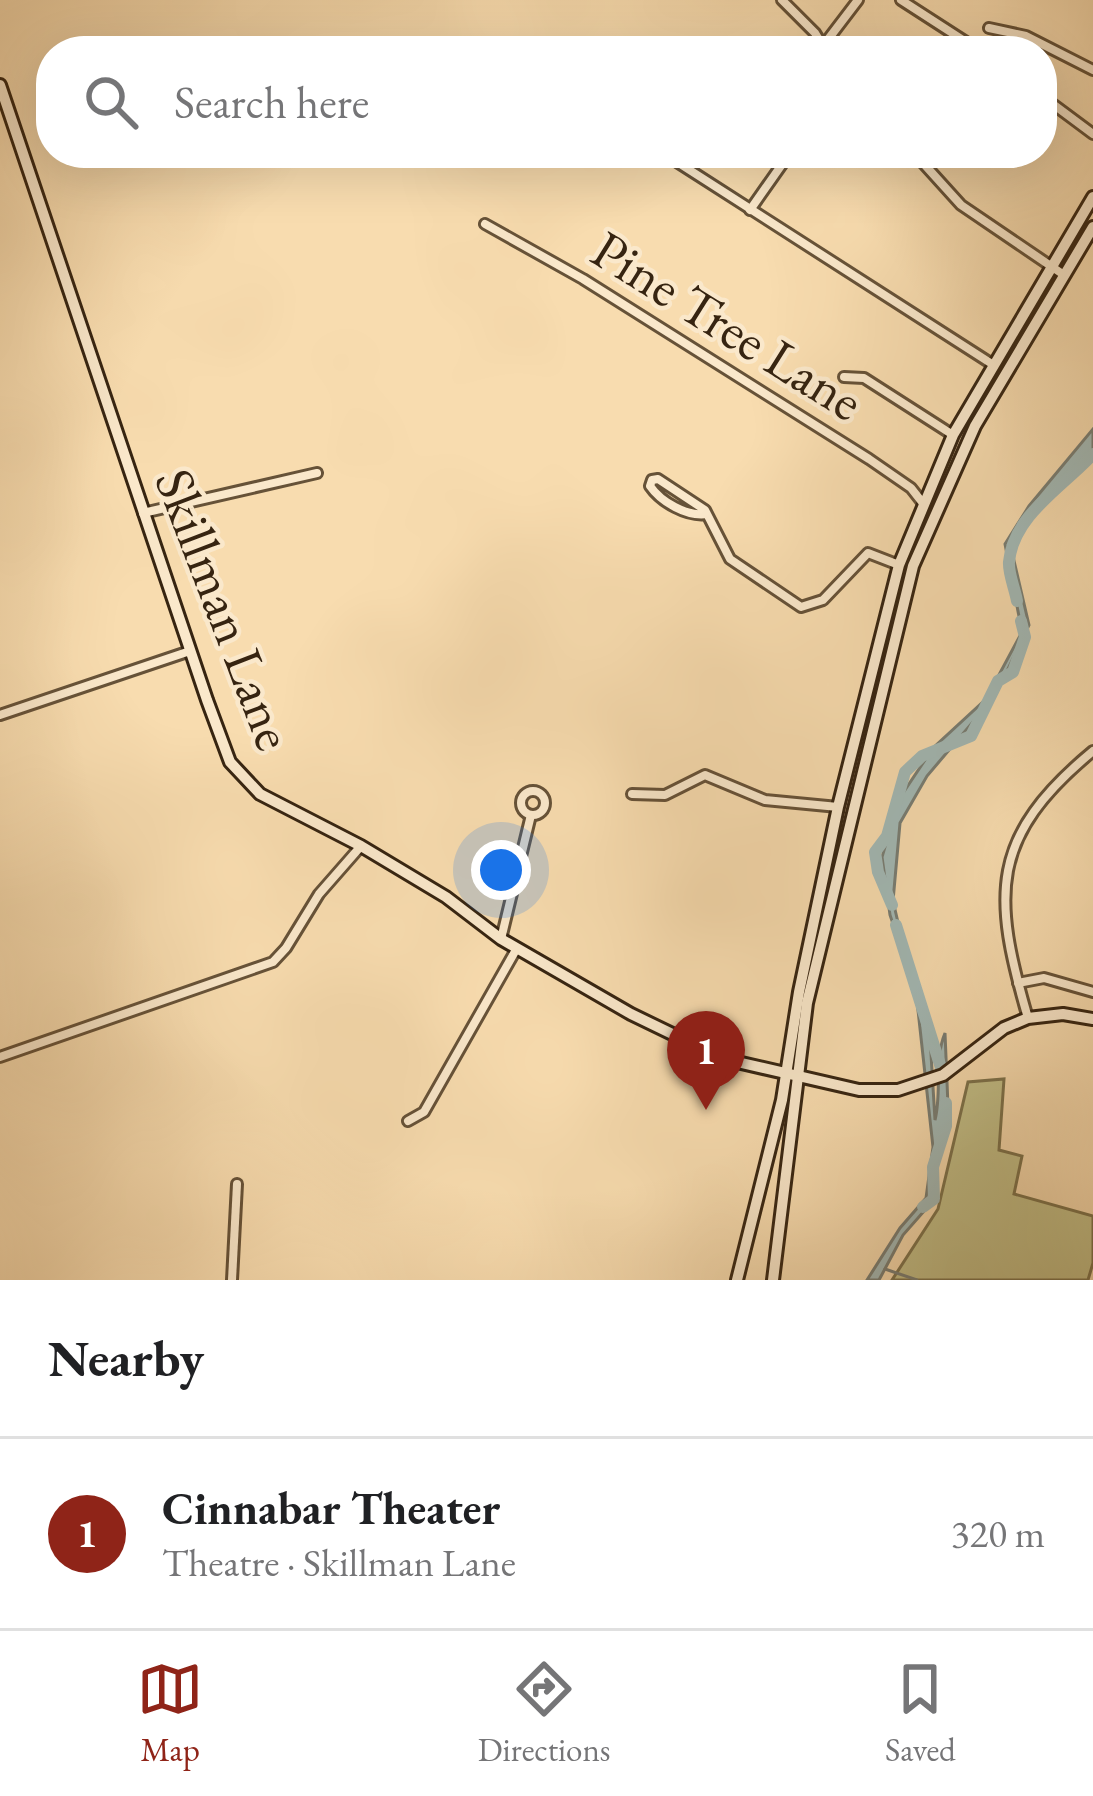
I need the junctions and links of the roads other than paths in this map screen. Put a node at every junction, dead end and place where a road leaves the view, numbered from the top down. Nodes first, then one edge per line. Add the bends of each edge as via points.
1 (782, 0) edge
2 (858, 0) edge
3 (901, 0) edge
4 (989, 28) dead end
5 (814, 36) edge
6 (833, 36) edge
7 (957, 36) edge
8 (1026, 36) edge
9 (1057, 52) edge
10 (1093, 70) edge
11 (0, 85) edge
12 (1057, 107) edge
13 (1093, 134) edge
14 (686, 168) edge
15 (779, 168) edge
16 (927, 168) edge
17 (1093, 197) edge
18 (750, 210) junction
19 (485, 224) dead end
20 (1093, 227) edge
21 (1053, 264) junction
22 (1064, 275) junction
23 (992, 364) junction
24 (844, 377) dead end
25 (952, 435) junction
26 (317, 472) dead end
27 (922, 502) junction
28 (143, 513) junction
29 (707, 514) junction
30 (899, 565) junction
31 (190, 651) junction
32 (0, 715) edge
33 (1091, 756) edge
34 (632, 794) dead end
35 (838, 807) junction
36 (531, 815) dead end
37 (362, 846) junction
38 (501, 939) junction
39 (517, 948) junction
40 (1018, 982) junction
41 (1093, 992) edge
42 (1028, 1018) junction
43 (1093, 1019) edge
44 (0, 1057) edge
45 (786, 1072) junction
46 (800, 1076) junction
47 (408, 1121) dead end
48 (237, 1184) dead end
49 (232, 1280) edge
50 (737, 1280) edge
51 (773, 1280) edge

1 - 5 street
2 - 6 street
3 - 7 street
4 - 8 street
9 - 10 street
11 - 28 main road, Skillman Lane
12 - 13 street
14 - 18 street
15 - 18 street
16 - 21 street via 961,206
17 - 21 main road
18 - 23 street
19 - 27 street, Pine Tree Lane via 869,459
20 - 22 main road
21 - 22 street
21 - 23 main road
22 - 46 main road via 975,426 913,566 819,947
23 - 25 main road
24 - 25 street via 864,377
25 - 27 main road
26 - 28 street
27 - 30 main road
28 - 31 main road, Skillman Lane
29 - 29 street via 666,502 652,480 694,501
29 - 30 street via 730,559 801,607 823,600 868,553
30 - 35 main road
31 - 32 street
31 - 37 main road, Skillman Lane via 230,762 260,794
33 - 40 street via 1039,801 1016,841 1006,916
34 - 35 street via 665,795 705,775 765,800
35 - 45 main road
36 - 38 street
37 - 38 main road, Skillman Lane
37 - 44 street via 272,962
38 - 39 main road, Skillman Lane
39 - 45 main road, Skillman Lane via 724,1059
39 - 47 street via 424,1112
40 - 41 street via 1044,978
40 - 42 street
42 - 43 main road
42 - 46 main road, Skillman Lane via 917,1086 859,1090
45 - 46 main road, Skillman Lane
45 - 50 main road
46 - 51 main road
48 - 49 street

